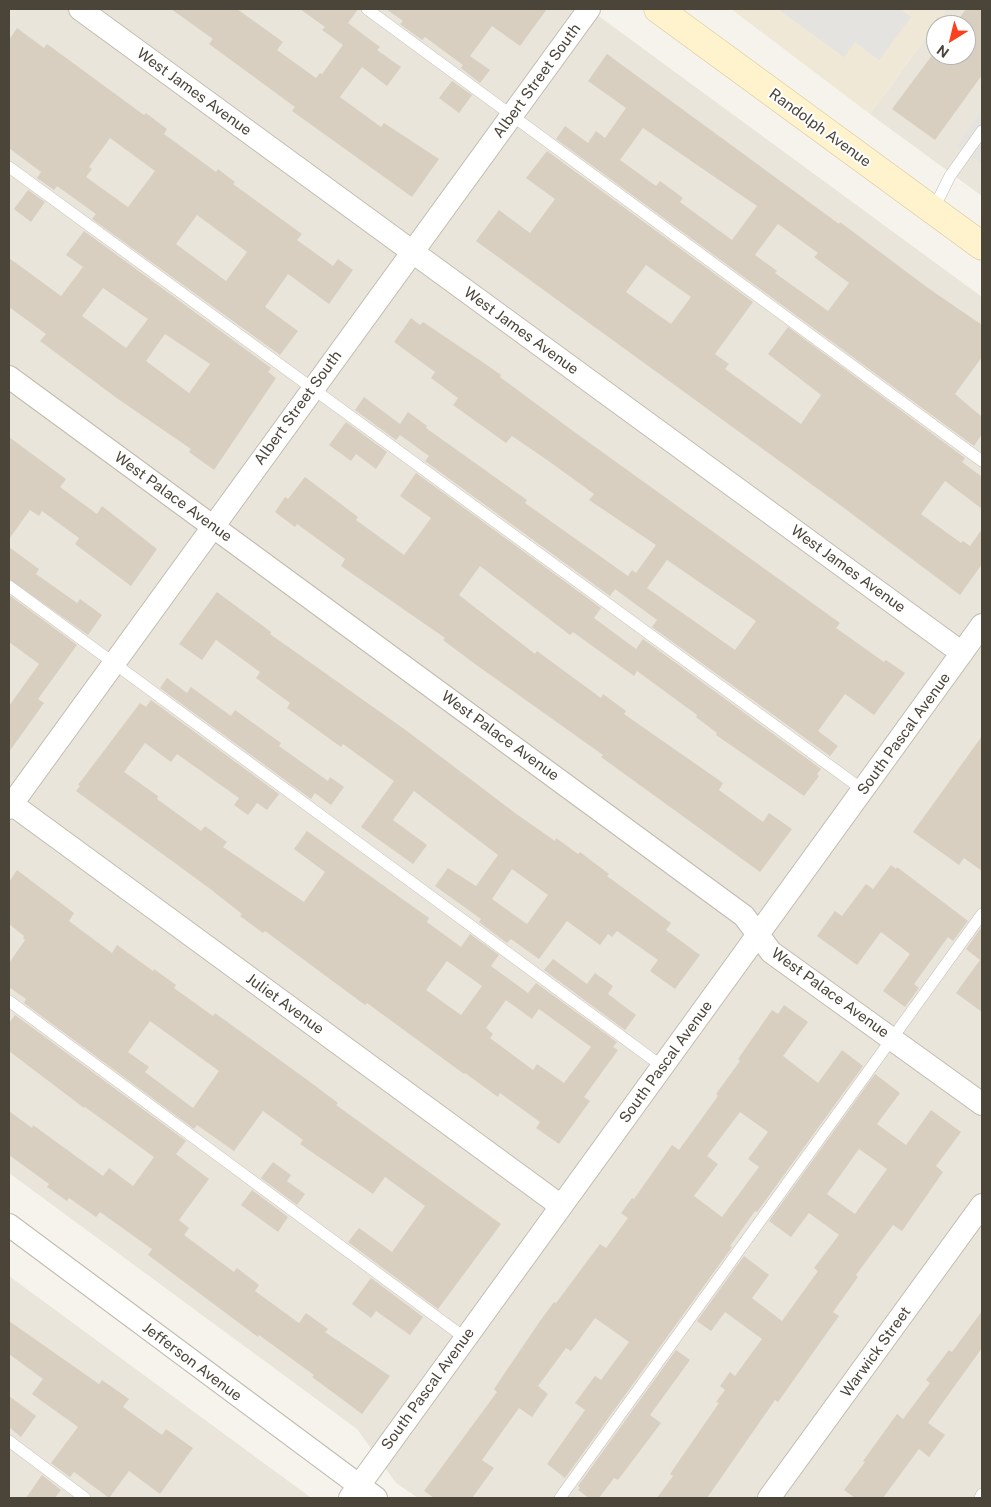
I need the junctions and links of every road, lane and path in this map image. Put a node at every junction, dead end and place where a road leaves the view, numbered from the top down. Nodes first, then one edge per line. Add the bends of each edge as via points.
1 (80, 9) edge
2 (367, 9) edge
3 (589, 9) edge
4 (658, 9) edge
5 (511, 115) junction
6 (982, 132) edge
7 (972, 145) junction
8 (982, 152) edge
9 (9, 167) edge
10 (933, 210) junction
11 (982, 246) edge
12 (412, 251) junction
13 (9, 377) edge
14 (313, 387) junction
15 (982, 461) edge
16 (213, 526) junction
17 (9, 586) edge
18 (982, 625) edge
19 (962, 652) junction
20 (114, 663) junction
21 (863, 790) junction
22 (10, 805) edge
23 (982, 914) edge
24 (758, 936) junction
25 (9, 1001) edge
26 (892, 1039) junction
27 (663, 1067) junction
28 (982, 1104) edge
29 (982, 1205) edge
30 (561, 1206) junction
31 (9, 1225) edge
32 (465, 1338) junction
33 (9, 1441) edge
34 (361, 1494) edge
35 (982, 1494) edge
36 (85, 1498) edge
37 (560, 1498) edge
38 (770, 1498) edge
39 (980, 1498) edge

1 - 12 street, West James Avenue
2 - 5 lane
3 - 5 street, Albert Street South
4 - 10 main road, Randolph Avenue
5 - 12 street, Albert Street South
5 - 15 lane
6 - 7 lane
7 - 8 lane
7 - 10 lane via 950,176
9 - 14 lane
10 - 11 main road, Randolph Avenue
12 - 14 street, Albert Street South
12 - 19 street, West James Avenue
13 - 16 street, West Palace Avenue
14 - 16 street, Albert Street South
14 - 21 lane
16 - 20 street, Albert Street South
16 - 24 street, West Palace Avenue via 744,916
17 - 20 lane
18 - 19 street, South Pascal Avenue
19 - 21 street, South Pascal Avenue
20 - 22 street, Albert Street South
20 - 27 lane
21 - 24 street, South Pascal Avenue
22 - 30 street, Juliet Avenue
23 - 26 lane
24 - 26 street, West Palace Avenue via 771,952
24 - 27 street, South Pascal Avenue
25 - 32 lane
26 - 28 street, West Palace Avenue
26 - 37 lane
27 - 30 street, South Pascal Avenue
29 - 38 street, Warwick Street
30 - 32 street, South Pascal Avenue
31 - 34 street, Jefferson Avenue
32 - 34 street, South Pascal Avenue
33 - 36 lane
35 - 39 lane

